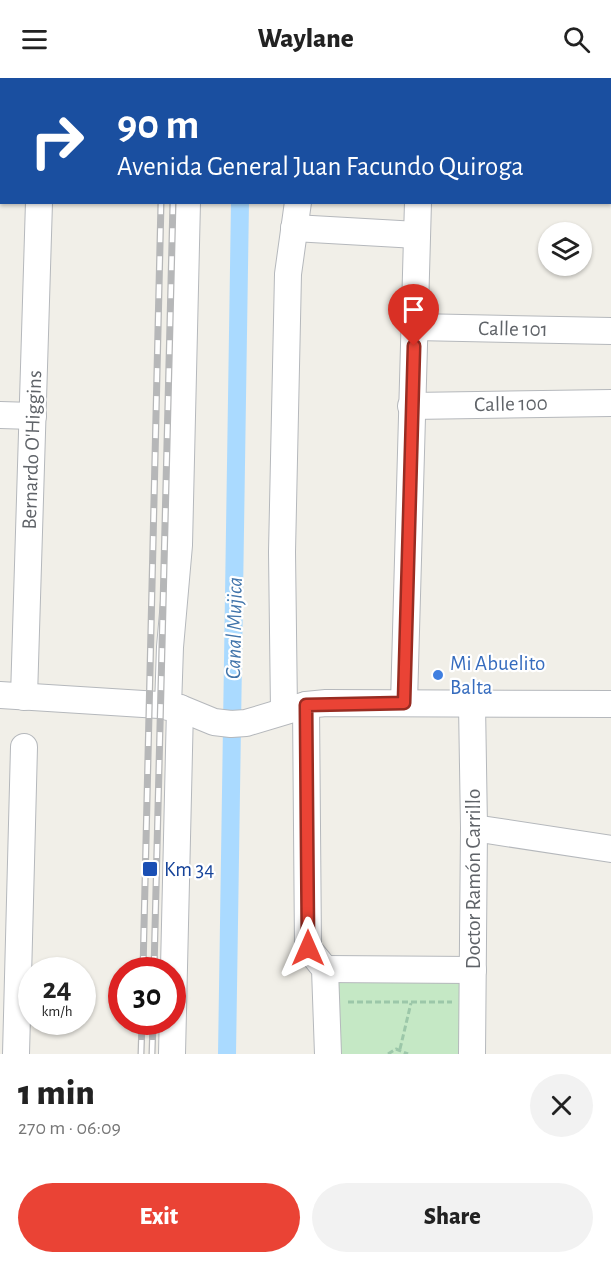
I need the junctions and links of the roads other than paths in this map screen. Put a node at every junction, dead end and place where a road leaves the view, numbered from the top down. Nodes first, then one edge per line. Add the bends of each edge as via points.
1 (39, 204) edge
2 (187, 204) edge
3 (298, 204) edge
4 (418, 204) edge
5 (294, 228) junction
6 (417, 235) junction
7 (415, 327) junction
8 (611, 331) edge
9 (611, 403) edge
10 (411, 406) junction
11 (0, 415) edge
12 (33, 416) junction
13 (12, 696) edge
14 (404, 703) junction
15 (472, 704) junction
16 (611, 704) edge
17 (174, 708) junction
18 (295, 708) junction
19 (24, 747) dead end
20 (474, 828) junction
21 (611, 849) edge
22 (9, 956) edge
23 (325, 969) junction
24 (473, 970) junction
25 (16, 1054) edge
26 (172, 1054) edge
27 (328, 1054) edge
28 (472, 1054) edge

1 - 12 street, Bernardo O'Higgins
2 - 17 street via 179,545 170,647
3 - 5 street
4 - 6 street
5 - 6 street
5 - 18 street via 288,274 282,552
6 - 7 street
7 - 8 street, Calle 101
7 - 10 street
9 - 10 street, Calle 100
10 - 14 street
11 - 12 street
12 - 13 street, Bernardo O'Higgins
13 - 17 street
14 - 15 street
14 - 18 street
15 - 16 street
15 - 20 street, Doctor Ramón Carrillo
17 - 18 street via 214,722 246,723
17 - 26 street
18 - 23 street via 308,948
19 - 22 street
20 - 21 street
20 - 24 street, Doctor Ramón Carrillo
22 - 25 street
23 - 24 street
23 - 27 street
24 - 28 street, Doctor Ramón Carrillo

